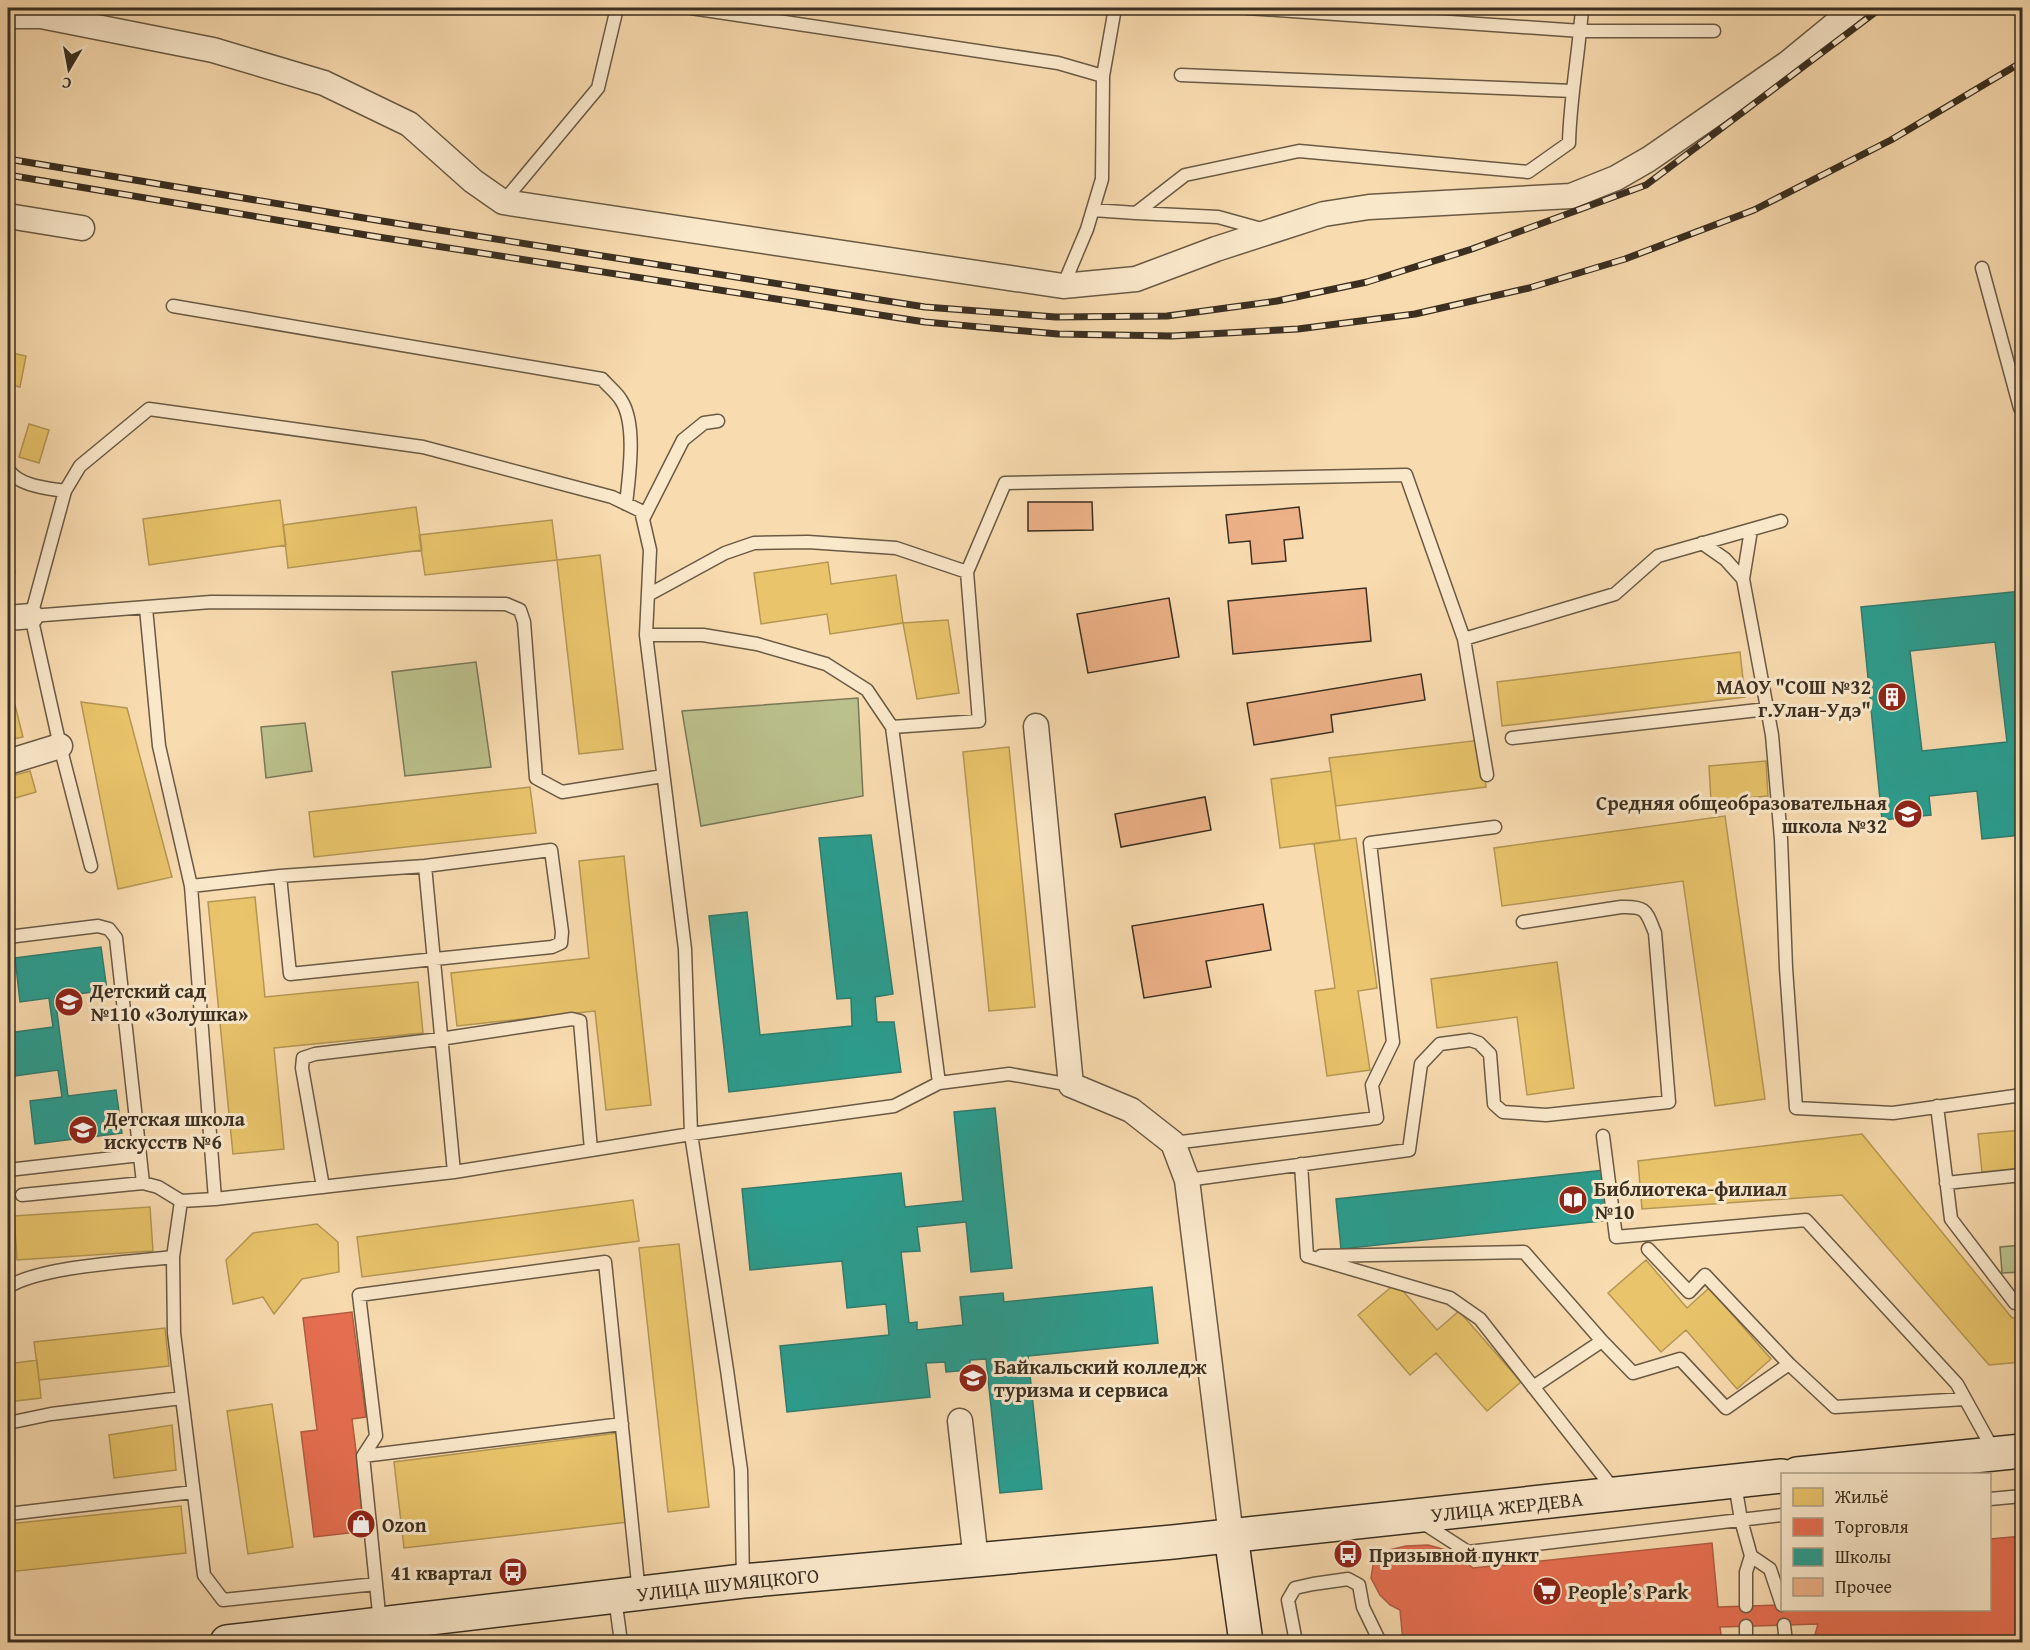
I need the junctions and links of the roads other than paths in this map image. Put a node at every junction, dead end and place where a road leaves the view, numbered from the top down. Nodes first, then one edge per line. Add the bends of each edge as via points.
1 (617, 8) edge
2 (691, 8) edge
3 (1115, 8) edge
4 (1247, 8) edge
5 (1582, 8) edge
6 (1855, 8) edge
7 (41, 12) edge
8 (8, 16) edge
9 (1581, 31) junction
10 (1714, 31) dead end
11 (1181, 75) dead end
12 (1103, 76) junction
13 (1573, 91) junction
14 (503, 202) junction
15 (1093, 210) junction
16 (1136, 213) junction
17 (8, 216) edge
18 (82, 228) dead end
19 (1270, 232) junction
20 (1982, 268) dead end
21 (1063, 286) junction
22 (172, 306) dead end
23 (2022, 407) edge
24 (718, 421) dead end
25 (8, 469) edge
26 (65, 491) junction
27 (626, 504) junction
28 (643, 519) junction
29 (1781, 521) dead end
30 (1750, 530) junction
31 (1702, 543) junction
32 (967, 572) junction
33 (1743, 579) junction
34 (648, 595) junction
35 (146, 608) junction
36 (19, 617) edge
37 (646, 636) junction
38 (1464, 639) junction
39 (1767, 709) junction
40 (1036, 726) dead end
41 (892, 727) junction
42 (1512, 738) dead end
43 (60, 746) junction
44 (8, 762) edge
45 (1487, 775) dead end
46 (663, 776) junction
47 (1495, 827) dead end
48 (91, 866) dead end
49 (424, 866) junction
50 (280, 876) junction
51 (191, 886) junction
52 (1523, 922) dead end
53 (8, 937) edge
54 (433, 959) junction
55 (440, 1039) junction
56 (939, 1083) junction
57 (1071, 1086) junction
58 (2022, 1095) edge
59 (1937, 1106) junction
60 (691, 1134) junction
61 (1603, 1136) dead end
62 (1173, 1143) junction
63 (591, 1150) junction
64 (140, 1155) junction
65 (1301, 1164) junction
66 (8, 1170) edge
67 (454, 1172) junction
68 (2022, 1175) edge
69 (1187, 1180) junction
70 (143, 1183) junction
71 (1946, 1183) junction
72 (323, 1187) junction
73 (22, 1195) dead end
74 (215, 1199) junction
75 (181, 1201) junction
76 (1648, 1249) dead end
77 (1307, 1256) junction
78 (173, 1257) junction
79 (8, 1287) edge
80 (2022, 1302) edge
81 (1602, 1341) junction
82 (1789, 1364) junction
83 (1533, 1387) junction
84 (182, 1398) junction
85 (1965, 1399) junction
86 (960, 1421) dead end
87 (8, 1423) edge
88 (622, 1424) junction
89 (2009, 1452) edge
90 (363, 1456) junction
91 (1807, 1473) edge
92 (1781, 1476) edge
93 (1735, 1481) junction
94 (193, 1492) junction
95 (1618, 1494) junction
96 (2022, 1496) edge
97 (1991, 1499) edge
98 (8, 1514) edge
99 (1781, 1515) edge
100 (1413, 1517) junction
101 (1741, 1520) junction
102 (1231, 1536) junction
103 (1751, 1556) junction
104 (976, 1560) junction
105 (743, 1581) junction
106 (376, 1584) junction
107 (627, 1595) junction
108 (1781, 1602) edge
109 (1746, 1606) dead end
110 (380, 1624) junction
111 (1784, 1625) dead end
112 (1746, 1626) dead end
113 (227, 1642) edge
114 (621, 1642) edge
115 (1246, 1642) edge
116 (1296, 1642) edge
117 (1380, 1642) edge
118 (1746, 1642) edge
119 (1786, 1642) edge

1 - 14 lane via 598,88
2 - 12 lane via 1058,63
3 - 12 lane
4 - 9 lane
5 - 9 lane
6 - 19 street via 1788,63 1649,159 1616,178 1571,196 1369,207 1324,214
7 - 8 street
7 - 14 street via 213,50 324,83 409,124
9 - 10 lane
9 - 13 lane
11 - 13 lane
12 - 15 lane via 1102,179
13 - 16 lane via 1569,143 1528,172 1299,151 1185,175
14 - 21 street
15 - 16 lane
15 - 21 lane
16 - 19 lane via 1218,217
17 - 18 street
19 - 21 street via 1136,279
20 - 23 lane
22 - 27 lane via 602,379 622,400 629,423 631,462
24 - 28 lane via 704,423 682,440
25 - 26 lane via 11,475 32,485
26 - 27 lane via 80,466 149,409 423,447
26 - 36 lane
27 - 28 lane via 641,511
28 - 34 lane via 650,550
29 - 30 lane
30 - 31 lane
30 - 33 lane
31 - 33 lane
31 - 38 lane via 1658,556 1615,594
32 - 34 lane via 896,548 754,543 725,553
32 - 38 lane via 1005,483 1406,475
32 - 41 lane via 979,721
33 - 39 lane
34 - 37 lane
35 - 36 lane
35 - 46 lane via 211,602 506,604 520,610 524,622 536,778 562,792
35 - 51 lane via 159,746
36 - 43 lane
37 - 41 lane via 703,635 757,644 826,664 867,690
37 - 46 lane
38 - 45 lane
39 - 42 lane
39 - 59 lane via 1781,839 1796,1108 1893,1113
40 - 57 street
41 - 56 lane
43 - 44 street
43 - 48 lane
46 - 60 lane via 685,949
47 - 62 lane via 1370,843 1393,1042 1372,1085 1377,1118
49 - 50 lane
49 - 54 lane
49 - 54 lane via 551,850 562,932 561,943 552,947
50 - 51 lane
50 - 54 lane via 290,974
51 - 74 lane
52 - 65 lane via 1621,907 1637,906 1646,912 1655,933 1669,1102 1546,1115 1503,1112 1494,1104 1490,1054 1470,1040 1440,1044 1421,1064 1409,1150
53 - 64 lane via 98,926 109,929 116,938
54 - 55 lane
55 - 63 lane via 572,1018 580,1021
55 - 67 lane
55 - 72 lane via 303,1058
56 - 57 lane via 1009,1074
56 - 60 lane via 894,1106
57 - 62 street via 1131,1110
58 - 59 lane
59 - 71 lane
60 - 63 lane
60 - 105 lane via 741,1470
61 - 85 lane via 1616,1237 1806,1220 1957,1384
62 - 69 street
63 - 67 lane
64 - 66 lane
64 - 70 lane
65 - 69 lane
65 - 77 lane
67 - 72 lane
68 - 71 lane
69 - 102 street
70 - 73 lane
70 - 75 lane
71 - 80 lane via 1951,1219 2015,1303
72 - 74 lane
74 - 75 lane
75 - 78 lane
76 - 82 lane via 1689,1292 1705,1275
77 - 81 lane via 1524,1252
77 - 83 lane via 1450,1298 1480,1319
78 - 79 lane via 71,1269 21,1279
78 - 84 lane via 174,1333
81 - 82 lane via 1633,1373 1680,1359 1726,1408
81 - 83 lane
82 - 85 lane via 1835,1407
83 - 95 lane
84 - 87 lane
84 - 94 lane
85 - 89 lane
86 - 104 street
88 - 90 lane
88 - 90 lane via 605,1262 358,1295 376,1436
88 - 107 lane
89 - 91 main road
90 - 106 lane
92 - 93 main road, УЛИЦА ЖЕРДЕВА
93 - 95 main road, УЛИЦА ЖЕРДЕВА
93 - 101 lane
94 - 98 lane
94 - 106 lane via 204,1575 223,1600
95 - 100 main road, УЛИЦА ЖЕРДЕВА
96 - 97 lane
99 - 101 lane
100 - 101 lane via 1468,1552
100 - 102 main road, УЛИЦА ЖЕРДЕВА
101 - 103 lane
102 - 104 main road, УЛИЦА ШУМЯЦКОГО
102 - 115 main road
103 - 108 lane via 1770,1569
103 - 109 lane via 1746,1572
104 - 105 main road, УЛИЦА ШУМЯЦКОГО
105 - 107 main road, УЛИЦА ШУМЯЦКОГО
106 - 110 lane
107 - 110 main road, УЛИЦА ШУМЯЦКОГО
107 - 114 lane
110 - 113 main road, УЛИЦА ШУМЯЦКОГО
111 - 119 lane
112 - 118 lane
116 - 117 lane via 1288,1600 1295,1588 1348,1579 1359,1585 1363,1607

